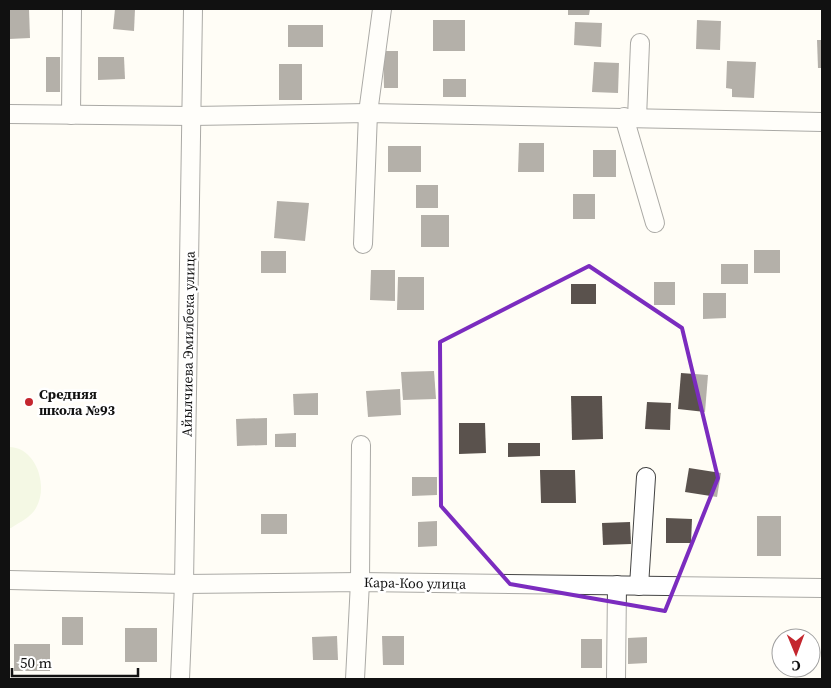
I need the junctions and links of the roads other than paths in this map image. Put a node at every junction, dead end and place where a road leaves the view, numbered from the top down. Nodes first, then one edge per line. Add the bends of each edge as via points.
1 (72, 9) edge
2 (193, 9) edge
3 (382, 9) edge
4 (640, 43) dead end
5 (368, 113) junction
6 (9, 114) edge
7 (71, 115) junction
8 (192, 116) junction
9 (630, 118) junction
10 (822, 122) edge
11 (655, 223) dead end
12 (363, 244) dead end
13 (360, 446) dead end
14 (646, 477) dead end
15 (9, 580) edge
16 (360, 582) junction
17 (184, 584) junction
18 (617, 585) junction
19 (639, 586) junction
20 (822, 588) edge
21 (180, 679) edge
22 (355, 679) edge
23 (616, 679) edge

1 - 7 street
2 - 8 street, Айылчиева Эмилбека улица
3 - 5 street
4 - 9 street
5 - 8 street
5 - 9 street
5 - 12 street
6 - 7 street
7 - 8 street
8 - 17 street, Айылчиева Эмилбека улица
9 - 10 street
9 - 11 street
13 - 16 street
14 - 19 street
15 - 17 street, Кара-Коо улица
16 - 17 street, Кара-Коо улица
16 - 18 street, Кара-Коо улица
16 - 22 street
17 - 21 street, Айылчиева Эмилбека улица
18 - 19 street, Кара-Коо улица
18 - 23 street
19 - 20 street, Кара-Коо улица

